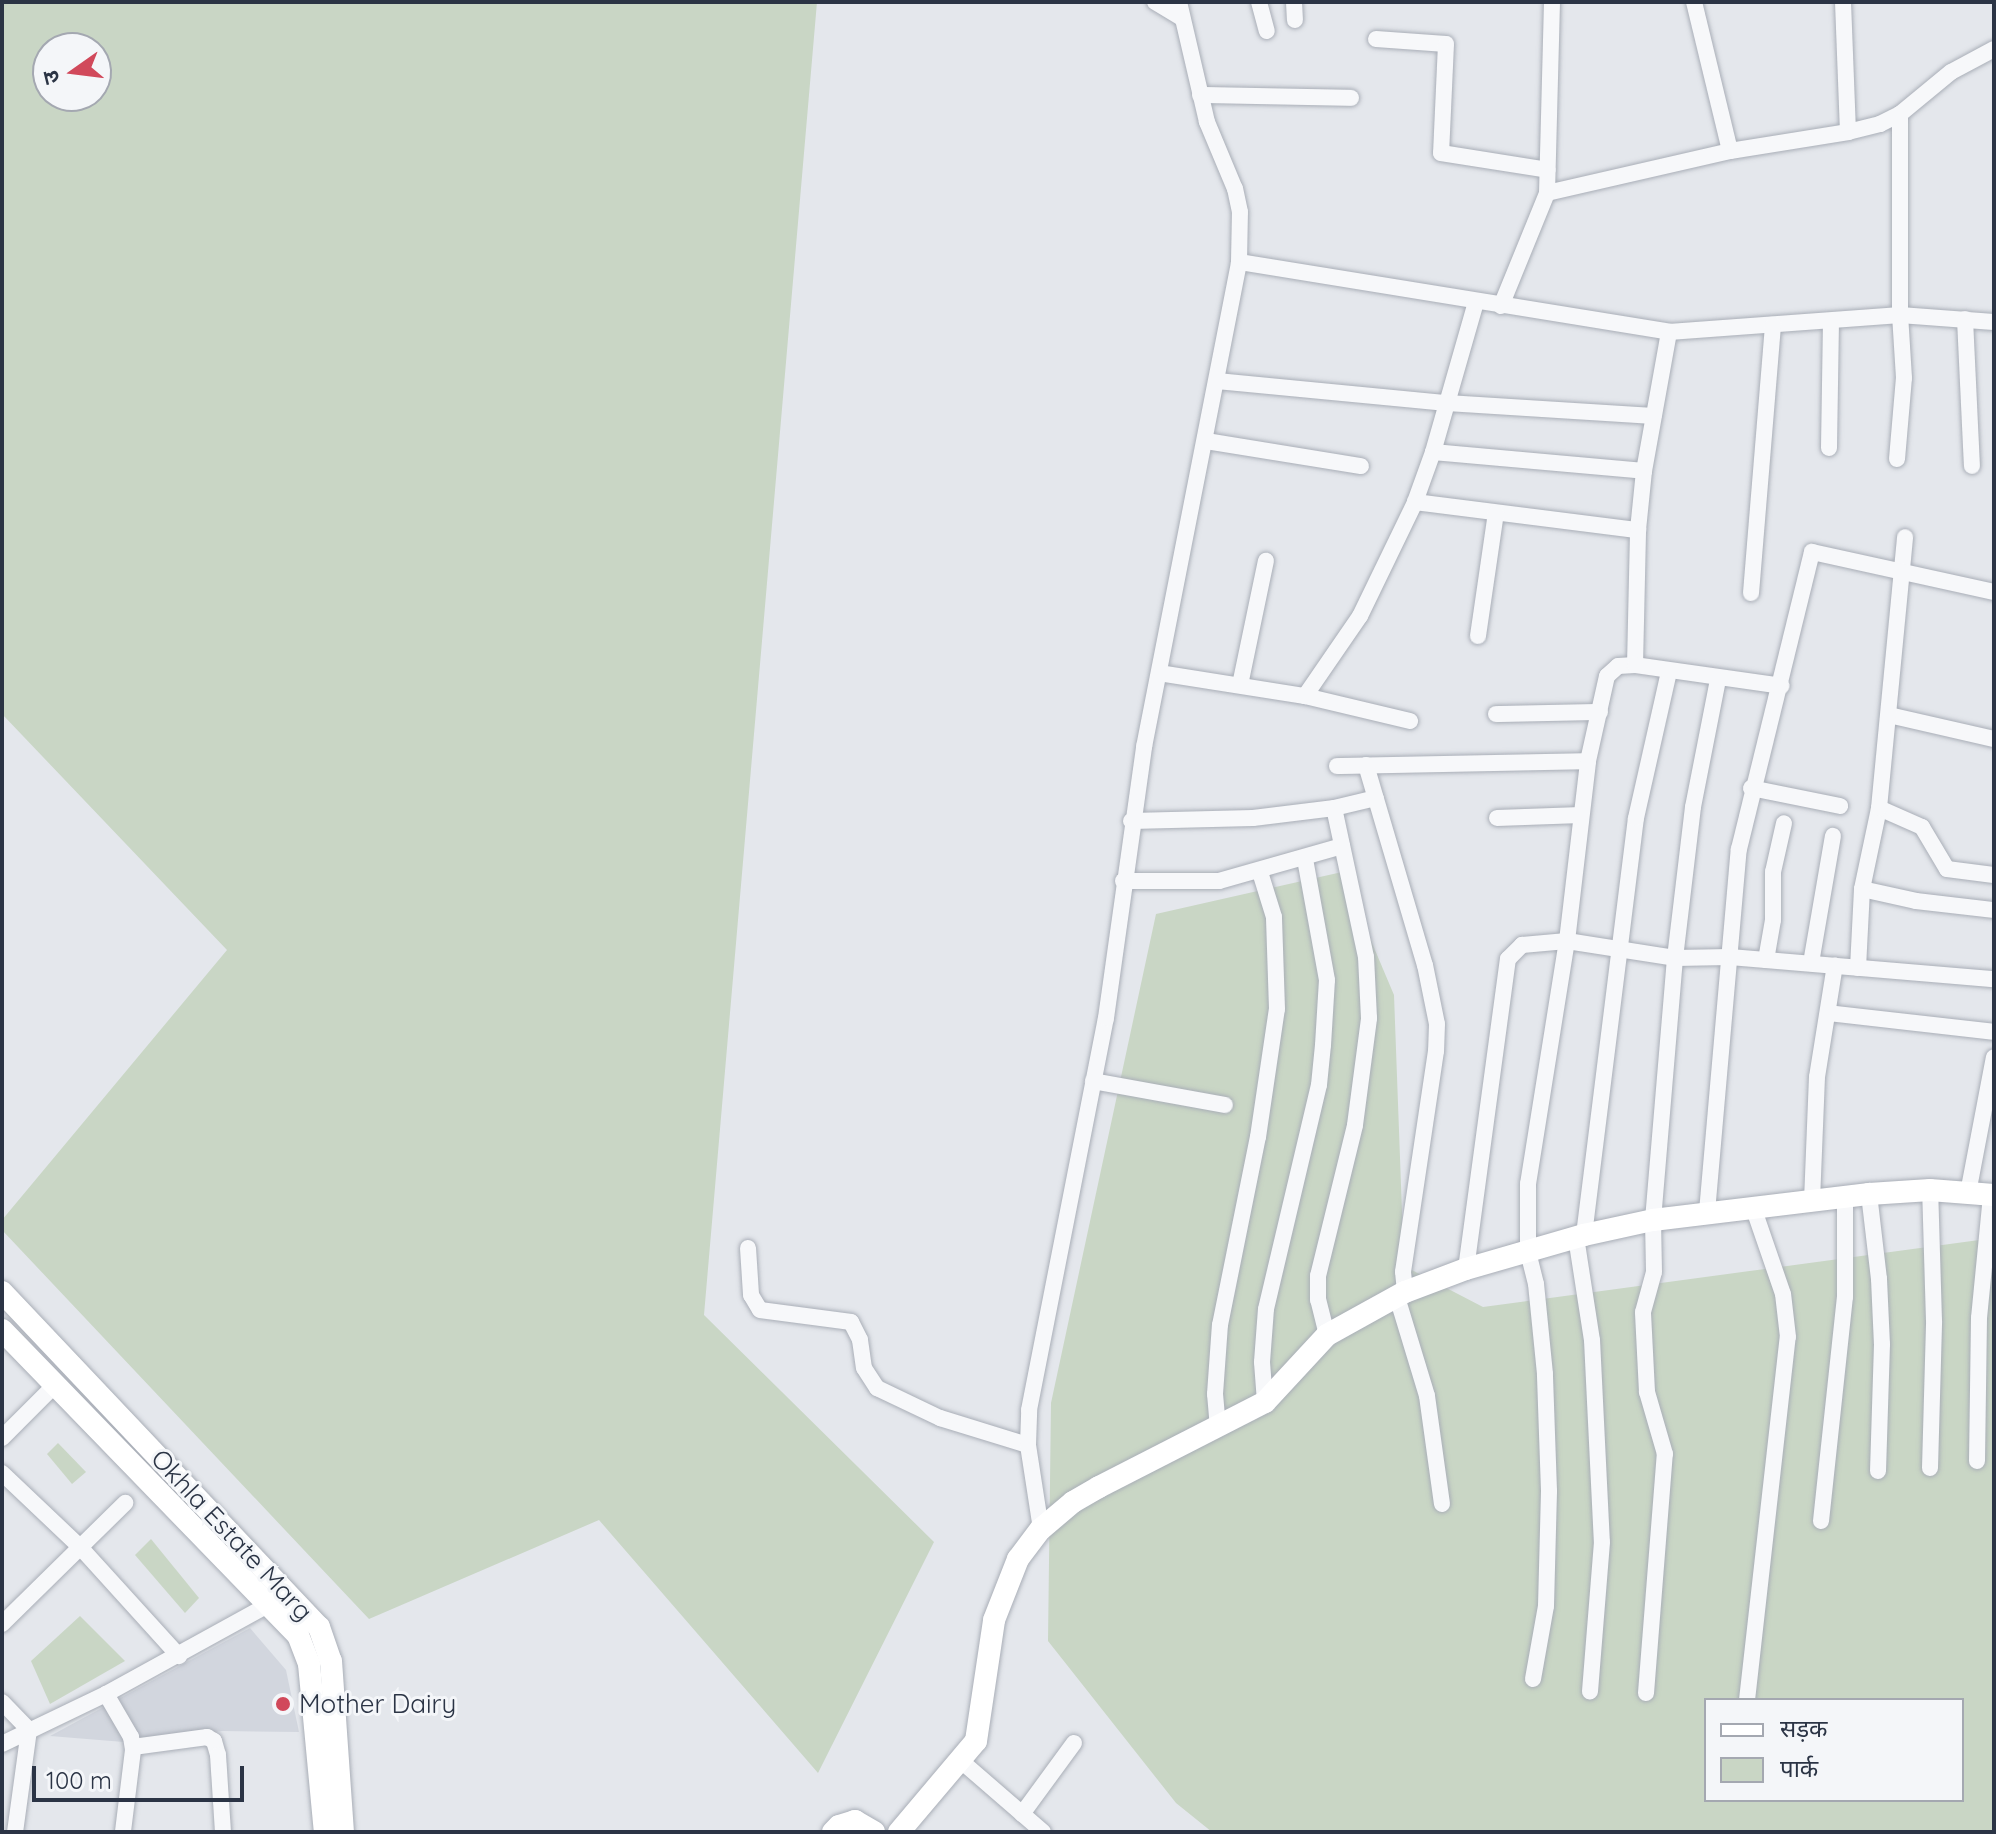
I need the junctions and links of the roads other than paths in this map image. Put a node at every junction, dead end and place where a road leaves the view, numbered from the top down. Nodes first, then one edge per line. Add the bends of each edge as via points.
1 (1155, 2) edge
2 (1259, 2) edge
3 (1294, 2) edge
4 (1552, 2) edge
5 (1694, 2) edge
6 (1843, 2) edge
7 (1181, 10) edge
8 (1295, 20) dead end
9 (1267, 31) dead end
10 (1376, 39) dead end
11 (1994, 49) edge
12 (1200, 95) junction
13 (1351, 98) dead end
14 (1900, 114) junction
15 (1848, 132) junction
16 (1730, 151) junction
17 (1548, 170) junction
18 (1547, 193) junction
19 (1239, 262) junction
20 (1476, 302) junction
21 (1501, 306) junction
22 (1900, 315) junction
23 (1965, 319) junction
24 (1831, 321) junction
25 (1994, 322) edge
26 (1773, 325) junction
27 (1669, 332) junction
28 (1217, 381) junction
29 (1447, 403) junction
30 (1654, 416) junction
31 (1206, 441) junction
32 (1829, 448) dead end
33 (1433, 452) junction
34 (1897, 459) dead end
35 (1361, 466) dead end
36 (1972, 466) dead end
37 (1644, 471) junction
38 (1415, 502) junction
39 (1496, 513) junction
40 (1638, 530) junction
41 (1905, 537) dead end
42 (1266, 561) dead end
43 (1899, 574) junction
44 (1994, 592) edge
45 (1751, 593) dead end
46 (1478, 636) dead end
47 (1635, 665) junction
48 (1669, 671) junction
49 (1159, 673) junction
50 (1718, 679) junction
51 (1240, 685) junction
52 (1782, 686) junction
53 (1305, 696) junction
54 (1600, 712) junction
55 (1496, 714) dead end
56 (1889, 715) junction
57 (1410, 721) dead end
58 (1994, 739) edge
59 (1588, 761) junction
60 (1366, 765) junction
61 (1337, 766) dead end
62 (1751, 788) junction
63 (1376, 798) junction
64 (1840, 806) dead end
65 (1334, 808) junction
66 (1879, 808) junction
67 (1581, 815) junction
68 (1497, 818) dead end
69 (1131, 821) junction
70 (1784, 823) dead end
71 (1833, 836) dead end
72 (1342, 846) junction
73 (1305, 859) junction
74 (1260, 872) junction
75 (1994, 875) edge
76 (1123, 881) junction
77 (1862, 889) junction
78 (1994, 910) edge
79 (1567, 941) junction
80 (1622, 951) junction
81 (1730, 957) junction
82 (1675, 958) junction
83 (1766, 960) junction
84 (1811, 963) junction
85 (1835, 965) junction
86 (1858, 968) junction
87 (1994, 979) edge
88 (1828, 1013) junction
89 (1994, 1032) edge
90 (1994, 1057) edge
91 (1093, 1081) junction
92 (1225, 1105) dead end
93 (1930, 1190) junction
94 (1968, 1193) junction
95 (1869, 1194) junction
96 (1993, 1195) edge
97 (1845, 1196) junction
98 (1812, 1201) junction
99 (1753, 1207) junction
100 (1707, 1212) junction
101 (1653, 1220) junction
102 (1580, 1236) junction
103 (748, 1248) dead end
104 (1528, 1253) junction
105 (1466, 1269) junction
106 (2, 1292) edge
107 (1401, 1294) junction
108 (2, 1330) edge
109 (1327, 1335) junction
110 (55, 1385) junction
111 (1265, 1402) junction
112 (1218, 1428) junction
113 (2, 1438) edge
114 (1028, 1445) junction
115 (1977, 1461) dead end
116 (1930, 1468) dead end
117 (1878, 1471) dead end
118 (2, 1473) edge
119 (125, 1503) dead end
120 (1442, 1504) dead end
121 (1821, 1521) dead end
122 (1041, 1529) junction
123 (81, 1548) junction
124 (277, 1600) junction
125 (2, 1624) edge
126 (179, 1656) junction
127 (1533, 1679) dead end
128 (1590, 1692) dead end
129 (1646, 1693) dead end
130 (106, 1694) junction
131 (1747, 1698) edge
132 (2, 1702) edge
133 (29, 1730) junction
134 (1074, 1743) dead end
135 (2, 1744) edge
136 (133, 1747) junction
137 (960, 1760) junction
138 (1022, 1814) junction
139 (15, 1832) edge
140 (123, 1832) edge
141 (223, 1832) edge
142 (325, 1832) edge
143 (343, 1832) edge
144 (833, 1832) edge
145 (874, 1832) edge
146 (899, 1832) edge
147 (1043, 1832) edge

1 - 7 street
2 - 9 street
3 - 8 street
4 - 17 street
5 - 16 street
6 - 15 street
7 - 12 street
10 - 17 street via 1446,44 1441,153
11 - 14 street via 1951,72
12 - 13 street
12 - 19 street via 1235,189
14 - 15 street
14 - 22 street
15 - 16 street
16 - 18 street
17 - 18 street
18 - 21 street
19 - 20 street
19 - 28 street
20 - 21 street
20 - 29 street
21 - 27 street
22 - 23 street
22 - 24 street
22 - 34 street via 1904,378
23 - 25 street
23 - 36 street
24 - 26 street
24 - 32 street
26 - 27 street
26 - 45 street
27 - 30 street
28 - 29 street
28 - 31 street
29 - 30 street
29 - 33 street
30 - 37 street
31 - 35 street
31 - 49 street
33 - 37 street
33 - 38 street
37 - 40 street
38 - 39 street
38 - 53 street via 1360,616
39 - 40 street
39 - 46 street
40 - 47 street
41 - 43 street
42 - 51 street
43 - 44 street
43 - 52 street via 1812,552
43 - 56 street
47 - 48 street
47 - 54 street via 1611,670
48 - 50 street
48 - 80 street via 1636,818
49 - 51 street
49 - 69 street
50 - 52 street
50 - 82 street via 1693,807
51 - 53 street
52 - 62 street
53 - 57 street
54 - 55 street
54 - 59 street
56 - 58 street
56 - 66 street
59 - 60 street
59 - 67 street
60 - 61 street
60 - 63 street
62 - 64 street
62 - 81 street via 1739,849
63 - 65 street
63 - 107 street via 1437,1024
65 - 69 street via 1253,818
65 - 72 street
66 - 75 street via 1922,827 1947,869
66 - 77 street
67 - 68 street
67 - 79 street
69 - 76 street
70 - 83 street via 1773,872
71 - 84 street
72 - 73 street
72 - 109 street via 1366,957 1369,1018 1355,1125 1318,1276
73 - 74 street
73 - 111 street via 1327,980 1324,1032 1319,1085 1266,1309
74 - 76 street via 1219,881
74 - 112 street via 1274,917 1277,1009 1258,1137 1220,1325
76 - 91 street
77 - 78 street
77 - 86 street
79 - 80 street
79 - 104 street via 1528,1184
79 - 105 street via 1522,945 1508,959
80 - 82 street
80 - 102 street
81 - 82 street
81 - 83 street
81 - 100 street
82 - 101 street
83 - 84 street
84 - 85 street
85 - 86 street
85 - 88 street
86 - 87 street
88 - 89 street
88 - 98 street via 1816,1088
90 - 94 street
91 - 92 street
91 - 114 street via 1029,1410
93 - 94 street
93 - 95 street
93 - 116 street
94 - 96 street
95 - 97 street
95 - 117 street via 1882,1344
96 - 115 street via 1979,1318
97 - 98 street
97 - 121 street via 1845,1297
98 - 99 street
99 - 100 street
99 - 131 street via 1783,1294 1788,1337
100 - 101 street
101 - 102 street
101 - 129 street via 1655,1259 1643,1312 1644,1335 1647,1392 1665,1454
102 - 104 street
102 - 128 street via 1592,1340 1602,1542
103 - 114 street via 751,1295 760,1310 851,1322 864,1368 877,1388 940,1418
104 - 105 street
104 - 127 street via 1545,1374 1549,1491 1546,1606
105 - 107 street
106 - 124 street, Okhla Estate Marg
107 - 109 street
107 - 120 street via 1427,1396
108 - 110 street, Okhla Estate Marg
109 - 111 street
110 - 113 street
110 - 124 street, Okhla Estate Marg
111 - 112 street
112 - 122 street via 1099,1487
114 - 122 street
118 - 123 street
119 - 123 street
122 - 137 street via 1018,1559 994,1620 976,1741
123 - 125 street
123 - 126 street
124 - 126 street
124 - 142 street, Okhla Estate Marg via 309,1664
124 - 143 street, Okhla Estate Marg via 319,1627 331,1661
126 - 130 street
130 - 133 street
130 - 136 street
132 - 133 street
133 - 135 street
133 - 139 street
134 - 138 street
136 - 140 street
136 - 141 street via 207,1737 214,1741
137 - 138 street
137 - 146 street
138 - 147 street
144 - 145 street via 855,1821

